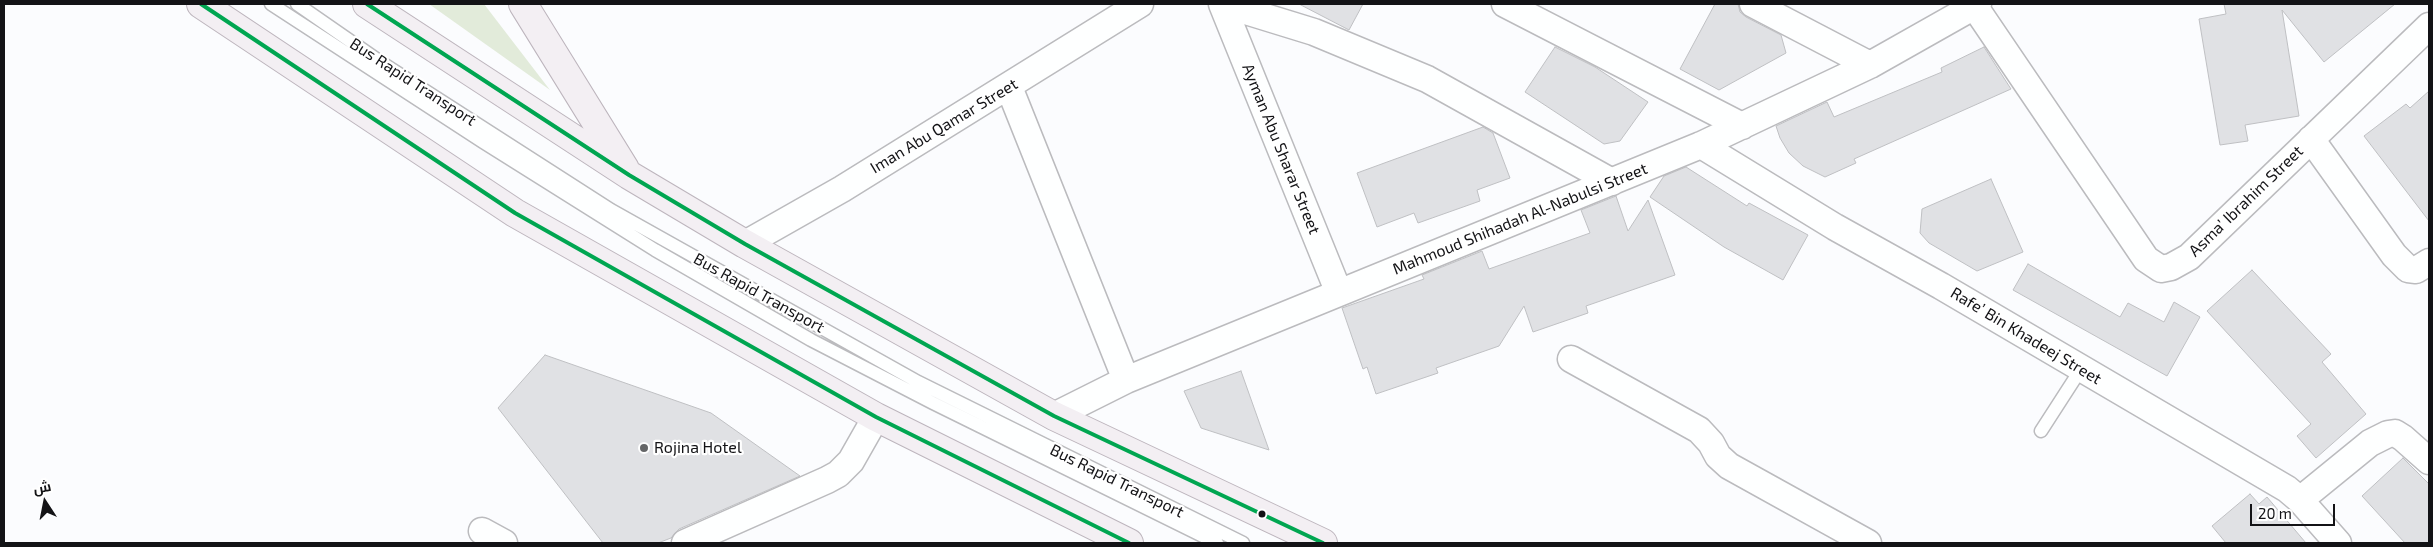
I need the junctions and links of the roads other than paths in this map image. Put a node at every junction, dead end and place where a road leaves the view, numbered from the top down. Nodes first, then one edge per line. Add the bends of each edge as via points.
1 (182, 4) edge
2 (270, 4) edge
3 (297, 4) edge
4 (367, 4) edge
5 (523, 4) edge
6 (1140, 4) edge
7 (1223, 4) edge
8 (1504, 4) edge
9 (1753, 4) edge
10 (1976, 5) edge
11 (209, 10) edge
12 (2429, 26) edge
13 (1870, 65) junction
14 (1009, 87) junction
15 (1742, 126) junction
16 (2310, 139) junction
17 (1701, 145) junction
18 (628, 175) junction
19 (1612, 182) junction
20 (745, 244) junction
21 (2429, 262) edge
22 (1339, 293) junction
23 (1571, 359) dead end
24 (2081, 369) junction
25 (1126, 380) junction
26 (1054, 416) junction
27 (876, 417) junction
28 (2041, 431) dead end
29 (2429, 461) edge
30 (2300, 500) junction
31 (482, 531) dead end
32 (504, 543) edge
33 (685, 543) edge
34 (1129, 543) edge
35 (1217, 543) edge
36 (1243, 543) edge
37 (1323, 543) edge
38 (1868, 543) edge
39 (2338, 543) edge

1 - 11 main road
2 - 35 lane, Bus Rapid Transport via 655,250 811,340
3 - 36 lane, Bus Rapid Transport via 379,61 611,210 918,382
4 - 18 main road
5 - 18 main road
6 - 14 street, Iman Abu Qamar Street
7 - 19 street via 1314,32 1427,79
7 - 22 street, Ayman Abu Sharar Street
8 - 15 street
9 - 13 street
10 - 13 street, Mahmoud Shihadah Al-Nabulsi Street
10 - 16 street, Asma’ Ibrahim Street via 2146,259 2161,269 2189,257
11 - 27 main road via 515,213
12 - 16 street, Asma’ Ibrahim Street
13 - 15 street, Mahmoud Shihadah Al-Nabulsi Street
14 - 20 street, Iman Abu Qamar Street
14 - 25 street
15 - 17 street, Mahmoud Shihadah Al-Nabulsi Street
16 - 21 street via 2394,255 2408,269 2416,270
17 - 19 street, Mahmoud Shihadah Al-Nabulsi Street
17 - 24 street, Rafe’ Bin Khadeej Street via 1835,227
18 - 20 main road
19 - 22 street, Mahmoud Shihadah Al-Nabulsi Street
20 - 26 main road
22 - 25 street, Mahmoud Shihadah Al-Nabulsi Street
23 - 38 street via 1699,430 1728,466
24 - 28 lane
24 - 30 street, Rafe’ Bin Khadeej Street via 2287,489
25 - 26 street, Mahmoud Shihadah Al-Nabulsi Street
26 - 37 main road
27 - 33 street via 852,461 838,474
27 - 34 main road
29 - 30 street via 2403,438 2388,434 2370,443
30 - 39 street, Rafe’ Bin Khadeej Street
31 - 32 street

